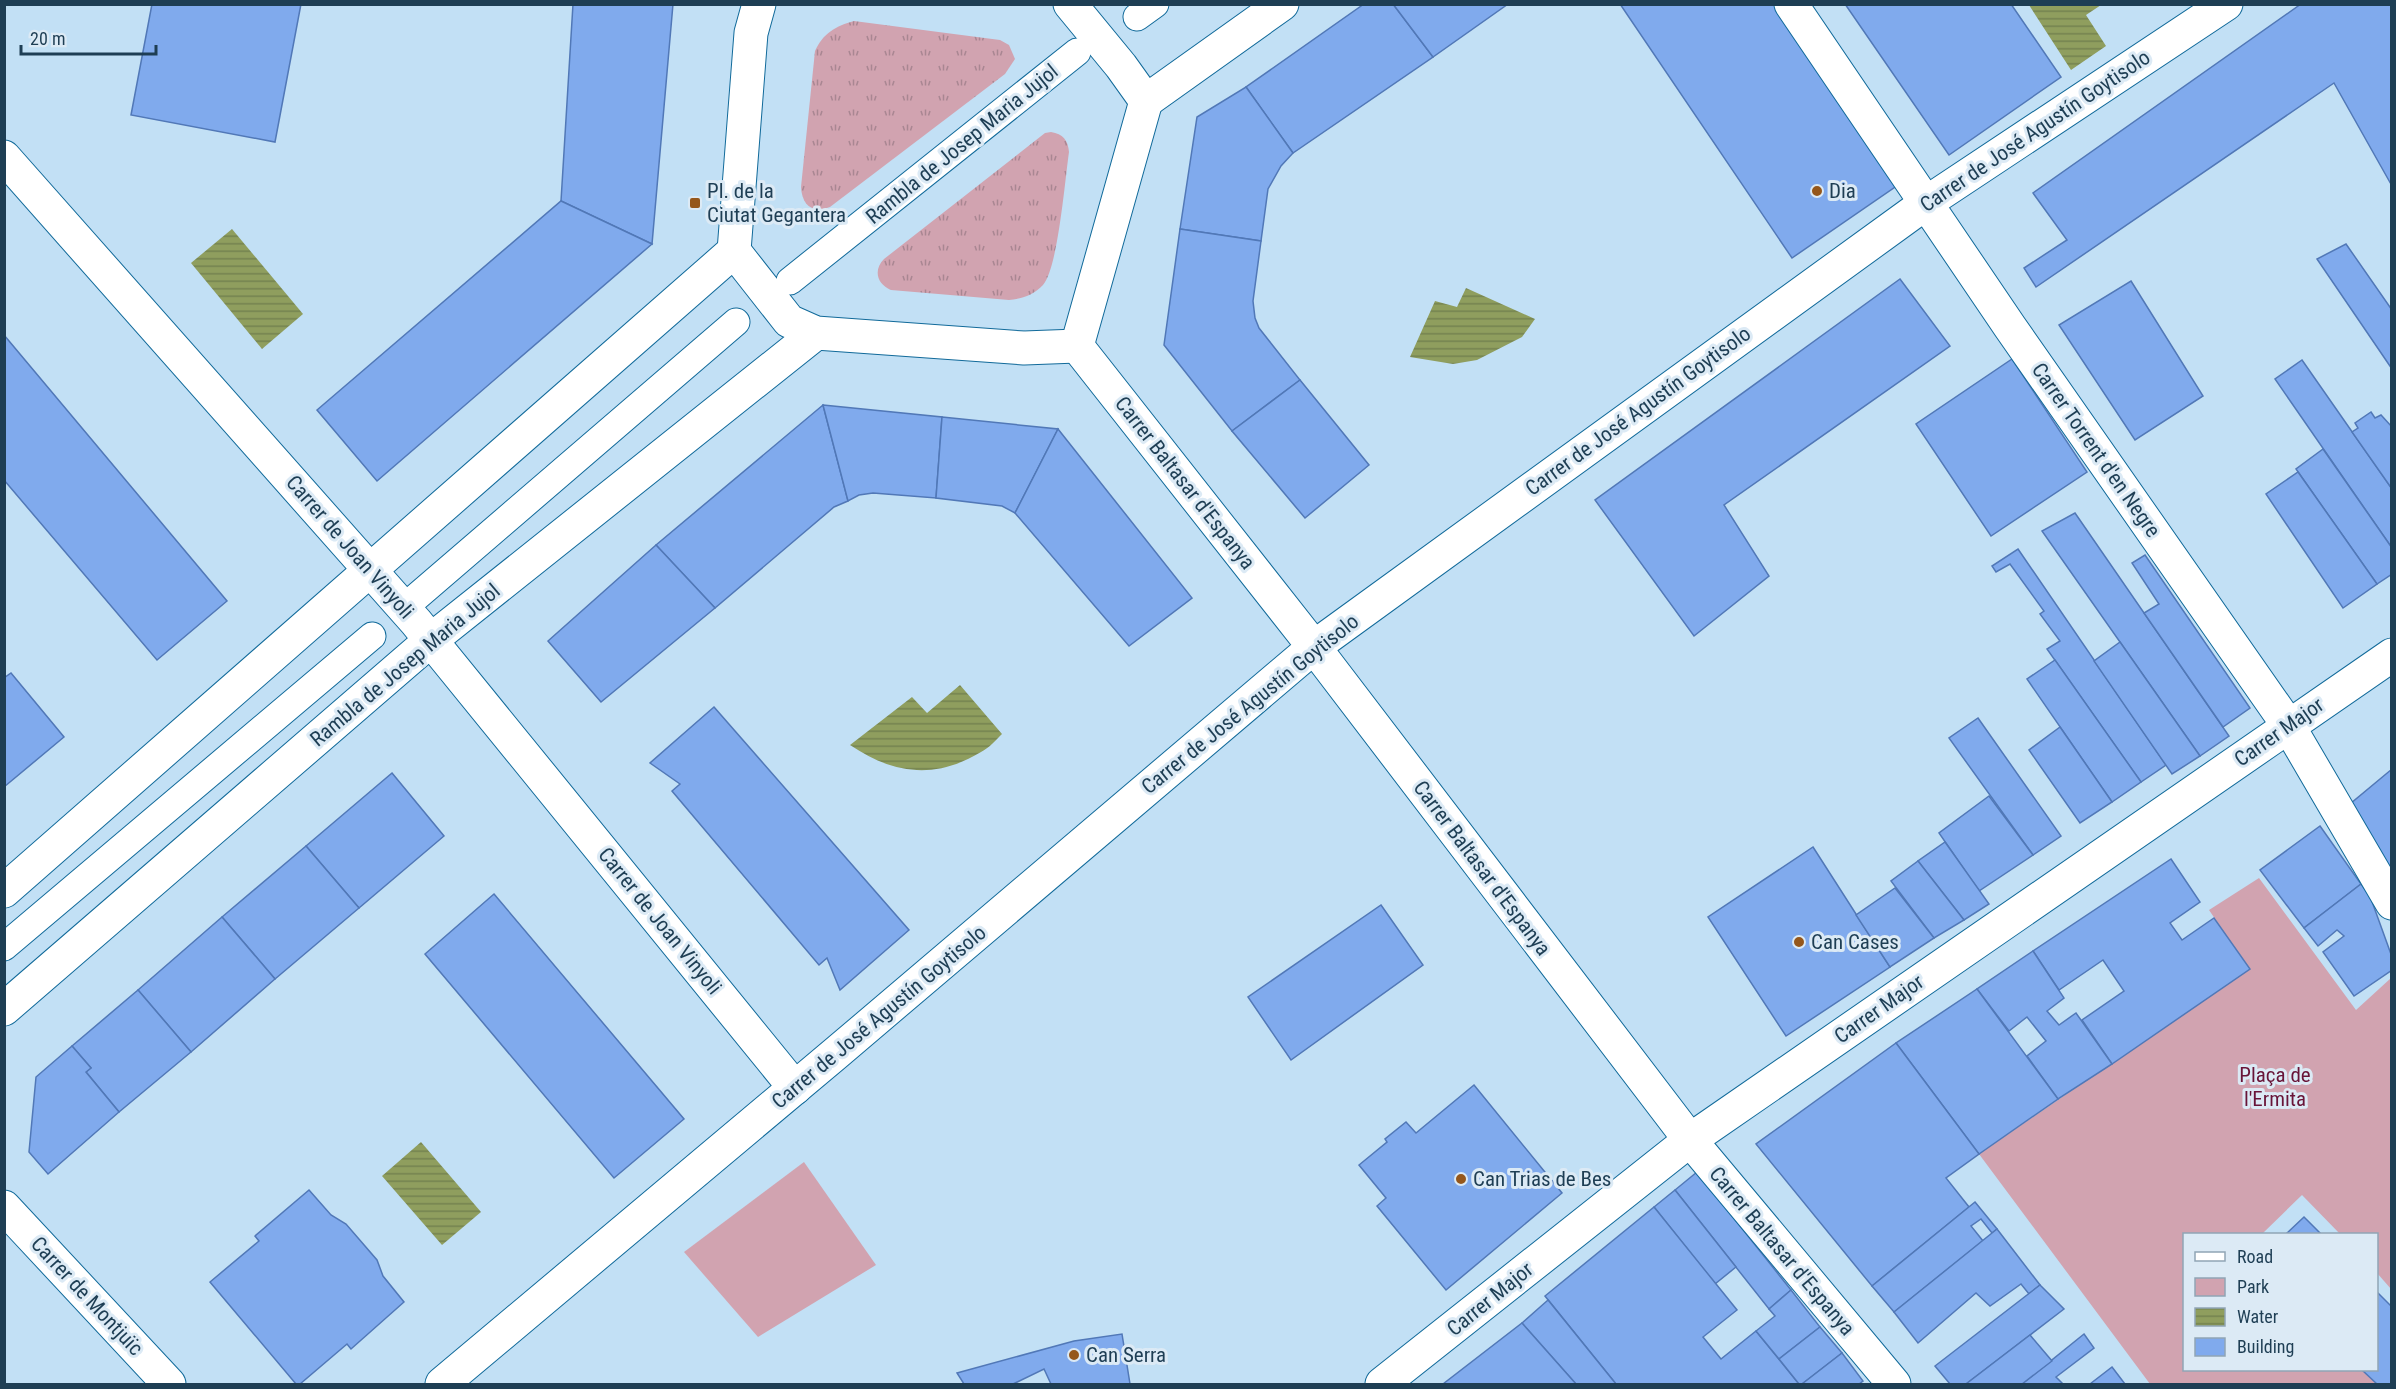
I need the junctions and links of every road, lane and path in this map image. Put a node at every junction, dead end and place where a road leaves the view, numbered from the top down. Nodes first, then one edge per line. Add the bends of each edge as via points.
1 (759, 4) edge
2 (1070, 4) edge
3 (1282, 4) edge
4 (1791, 4) edge
5 (2226, 4) edge
6 (1077, 52) dead end
7 (1146, 101) junction
8 (4, 158) edge
9 (1926, 203) junction
10 (734, 251) junction
11 (790, 281) dead end
12 (736, 322) dead end
13 (816, 333) junction
14 (1077, 346) junction
15 (370, 571) junction
16 (414, 599) dead end
17 (372, 636) dead end
18 (431, 640) junction
19 (1314, 647) junction
20 (2391, 655) edge
21 (2288, 725) junction
22 (4, 891) edge
23 (2391, 903) edge
24 (4, 947) edge
25 (4, 1009) edge
26 (795, 1088) junction
27 (1690, 1140) junction
28 (4, 1207) edge
29 (169, 1384) edge
30 (442, 1384) edge
31 (1383, 1384) edge
32 (1894, 1384) edge

1 - 10 street via 751,33
2 - 7 street
3 - 7 street
4 - 9 street, Carrer Torrent d'en Negre
5 - 9 street, Carrer de José Agustín Goytisolo
6 - 11 street, Rambla de Josep Maria Jujol
7 - 14 street
8 - 15 street, Carrer de Joan Vinyoli
9 - 19 street, Carrer de José Agustín Goytisolo
9 - 21 street, Carrer Torrent d'en Negre
10 - 13 street via 789,321
10 - 15 street
12 - 16 street
13 - 14 street via 1024,348
13 - 18 street, Rambla de Josep Maria Jujol
14 - 19 street, Carrer Baltasar d'Espanya
15 - 18 street, Carrer de Joan Vinyoli
15 - 22 street
17 - 24 street, Rambla de Josep Maria Jujol
18 - 25 street, Rambla de Josep Maria Jujol
18 - 26 street, Carrer de Joan Vinyoli
19 - 26 street, Carrer de José Agustín Goytisolo
19 - 27 street, Carrer Baltasar d'Espanya
20 - 21 street, Carrer Major
21 - 23 street, Carrer Torrent d'en Negre
21 - 27 street, Carrer Major
26 - 30 street, Carrer de José Agustín Goytisolo
27 - 31 street, Carrer Major
27 - 32 street, Carrer Baltasar d'Espanya
28 - 29 street, Carrer de Montjuïc

